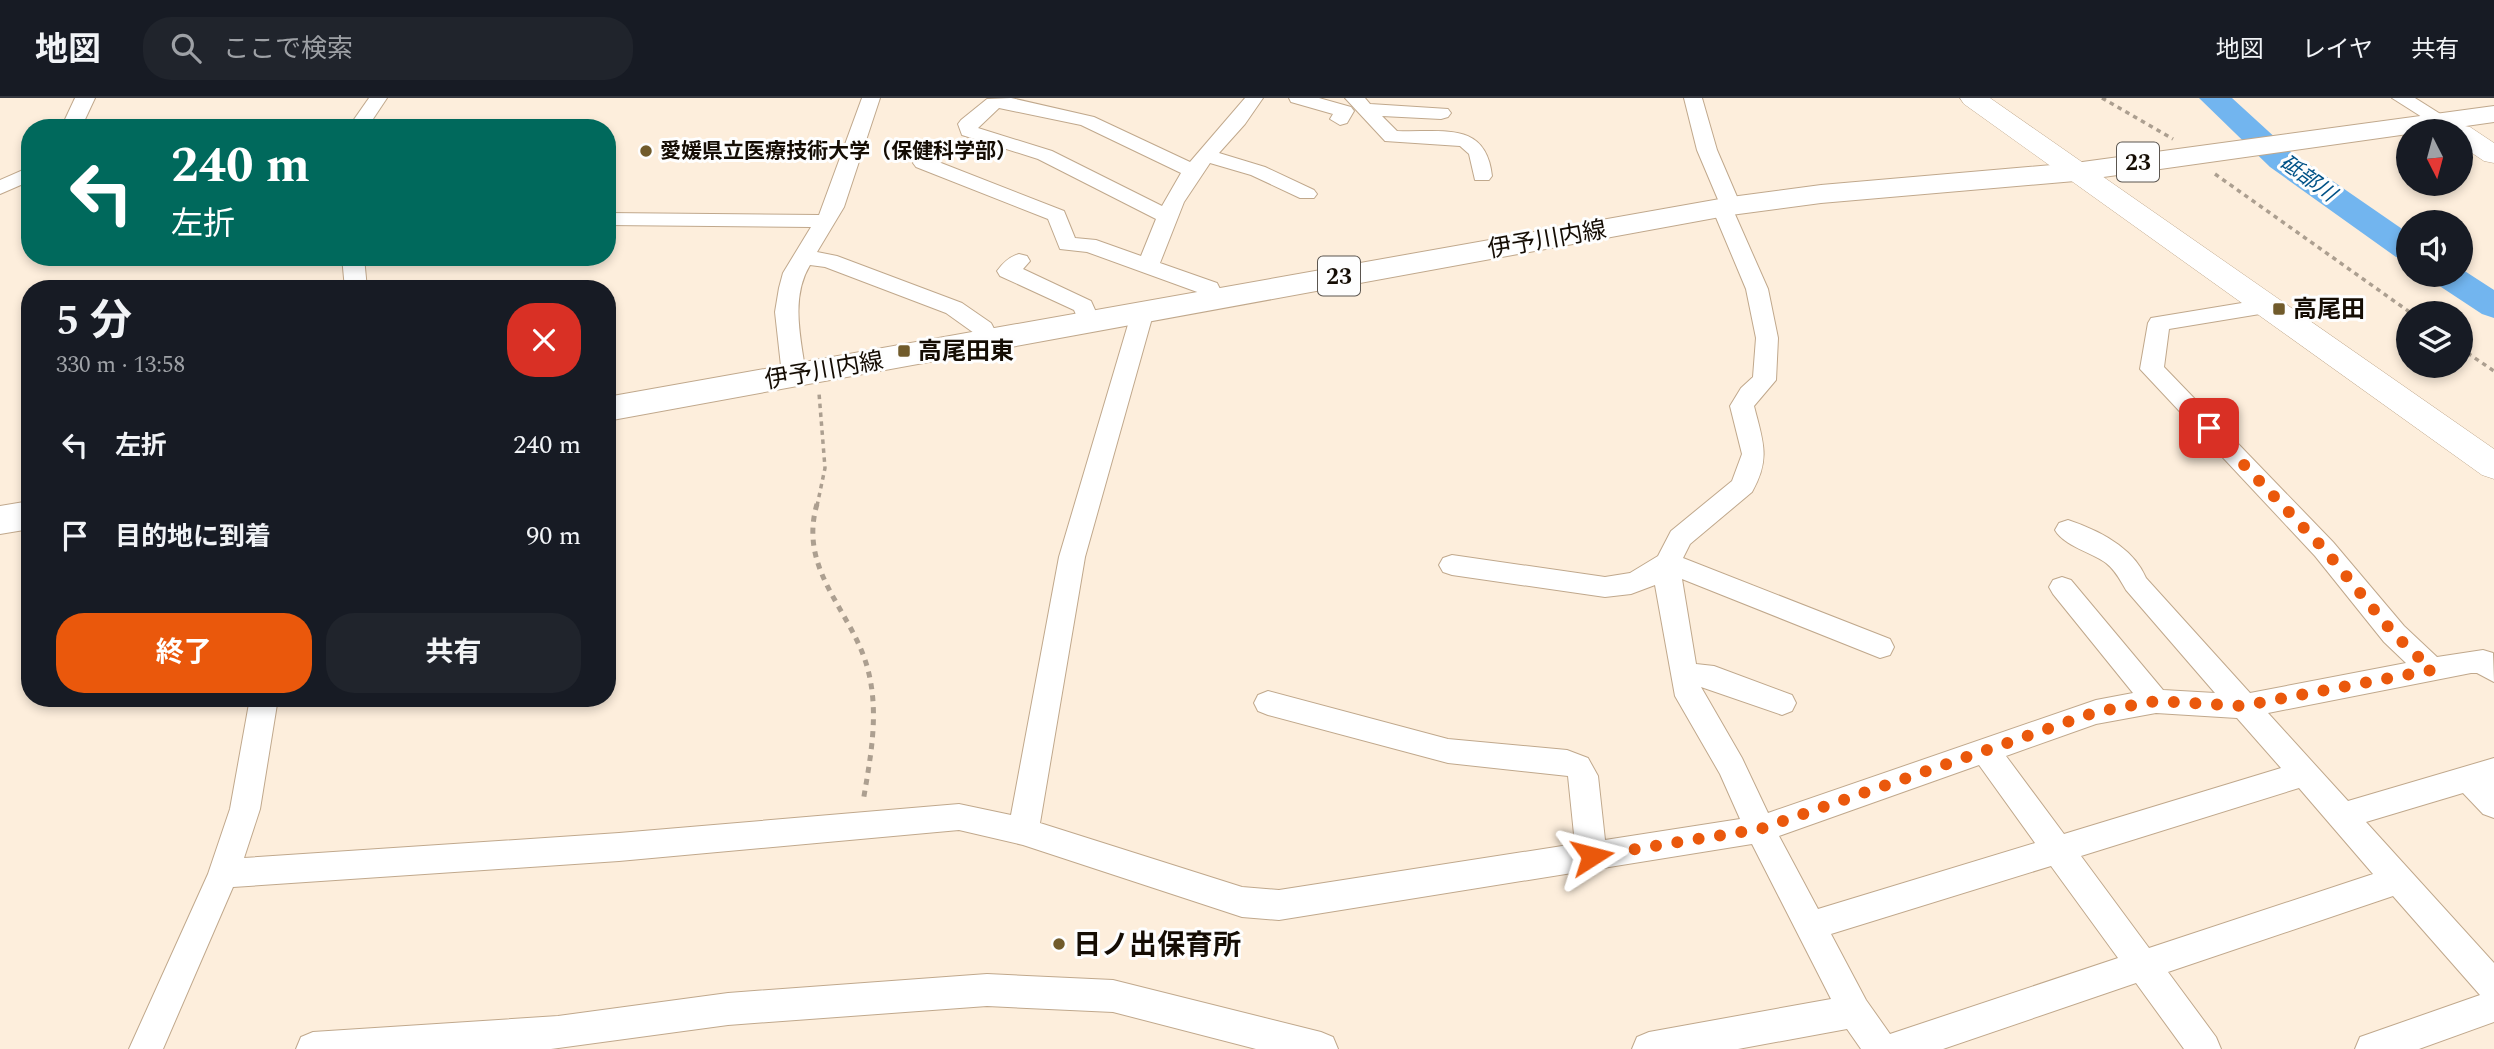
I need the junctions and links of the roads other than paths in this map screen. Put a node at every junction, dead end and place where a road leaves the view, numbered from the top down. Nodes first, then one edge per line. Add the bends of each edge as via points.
1 (86, 98) edge
2 (378, 98) edge
3 (871, 98) edge
4 (1254, 98) edge
5 (1298, 98) edge
6 (1692, 98) edge
7 (1973, 98) edge
8 (2401, 98) edge
9 (1353, 108) edge
10 (1441, 113) dead end
11 (2494, 114) edge
12 (75, 119) edge
13 (363, 119) edge
14 (2434, 119) edge
15 (2473, 120) edge
16 (2396, 132) edge
17 (2473, 142) edge
18 (931, 155) dead end
19 (2494, 155) edge
20 (1200, 164) junction
21 (2075, 172) junction
22 (1482, 176) dead end
23 (21, 178) edge
24 (0, 188) edge
25 (1307, 194) dead end
26 (1727, 207) junction
27 (1167, 217) junction
28 (616, 219) edge
29 (825, 220) junction
30 (804, 257) junction
31 (1019, 261) dead end
32 (1148, 266) junction
33 (1214, 299) junction
34 (2266, 306) junction
35 (1143, 311) junction
36 (1088, 321) junction
37 (989, 340) junction
38 (805, 373) junction
39 (616, 408) edge
40 (2494, 466) edge
41 (21, 516) edge
42 (0, 520) edge
43 (2068, 530) dead end
44 (1668, 563) junction
45 (1452, 565) dead end
46 (2062, 587) dead end
47 (1880, 647) dead end
48 (2432, 670) junction
49 (2494, 671) edge
50 (1685, 673) junction
51 (2156, 701) junction
52 (1268, 702) dead end
53 (1782, 703) dead end
54 (2242, 706) junction
55 (262, 707) edge
56 (1985, 751) junction
57 (2303, 774) junction
58 (2481, 775) edge
59 (2494, 805) edge
60 (2341, 816) junction
61 (1760, 829) junction
62 (1023, 831) junction
63 (2057, 850) junction
64 (1592, 856) junction
65 (223, 874) junction
66 (2397, 880) junction
67 (1810, 926) junction
68 (2142, 965) junction
69 (2494, 987) edge
70 (2494, 1006) edge
71 (1854, 1011) junction
72 (146, 1049) edge
73 (313, 1049) edge
74 (1321, 1049) edge
75 (1649, 1049) edge
76 (1881, 1049) edge
77 (1894, 1049) edge
78 (2204, 1049) edge
79 (2374, 1049) edge

1 - 12 street
2 - 13 street
3 - 29 street
4 - 20 street via 1244,116
5 - 9 street
6 - 26 street
7 - 21 main road
8 - 14 street
9 - 10 street
9 - 22 street via 1392,137 1473,144
11 - 15 main road, 伊予川内線 / 23
16 - 21 main road, 伊予川内線 / 23 via 2198,153
17 - 19 main road
18 - 32 street via 923,163 1057,215 1067,244 1089,245
20 - 25 street via 1234,161
20 - 27 street
20 - 27 street via 1087,121 1004,102 994,103 968,124 968,131 974,134 1045,155
21 - 26 main road, 伊予川内線 / 23 via 1821,194
21 - 34 main road
23 - 24 street
26 - 33 main road, 伊予川内線 / 23
26 - 44 street via 1757,289 1767,338 1764,380 1742,406 1754,454 1743,486 1680,538
27 - 32 street
28 - 29 street
29 - 30 street
30 - 37 street via 829,261 954,308 983,328
30 - 38 street via 794,273 786,312
31 - 36 street via 1008,271 1083,306
32 - 33 street via 1209,288
33 - 35 main road, 伊予川内線 / 23
34 - 40 main road
34 - 48 street via 2159,323 2152,369
35 - 36 main road, 伊予川内線 / 23
35 - 62 street via 1072,557
36 - 37 main road, 伊予川内線 / 23
37 - 38 main road, 伊予川内線 / 23
38 - 39 main road, 伊予川内線 / 23
41 - 42 main road
43 - 54 street via 2124,564 2135,583
44 - 45 street via 1648,578 1605,587
44 - 47 street
44 - 50 street via 1669,594
46 - 51 street
48 - 49 street via 2483,661
48 - 54 street
50 - 53 street via 1714,678
50 - 61 street via 1689,696 1732,767
51 - 54 street
51 - 56 street via 2096,712
52 - 64 street via 1448,751 1553,760 1578,767 1585,786
54 - 57 street
55 - 65 street via 244,809
56 - 61 street
56 - 63 street
57 - 60 street
57 - 63 street
58 - 59 street
58 - 60 street
60 - 66 street
61 - 64 street
61 - 67 street
62 - 64 street via 1242,902 1279,905
62 - 65 street via 959,817 619,847
63 - 67 street
63 - 68 street
65 - 72 street
66 - 68 street
66 - 69 street
67 - 71 street
68 - 77 street
68 - 78 street
70 - 79 street
71 - 75 street
71 - 76 street
73 - 74 street via 558,1032 728,1009 987,990 1113,996

